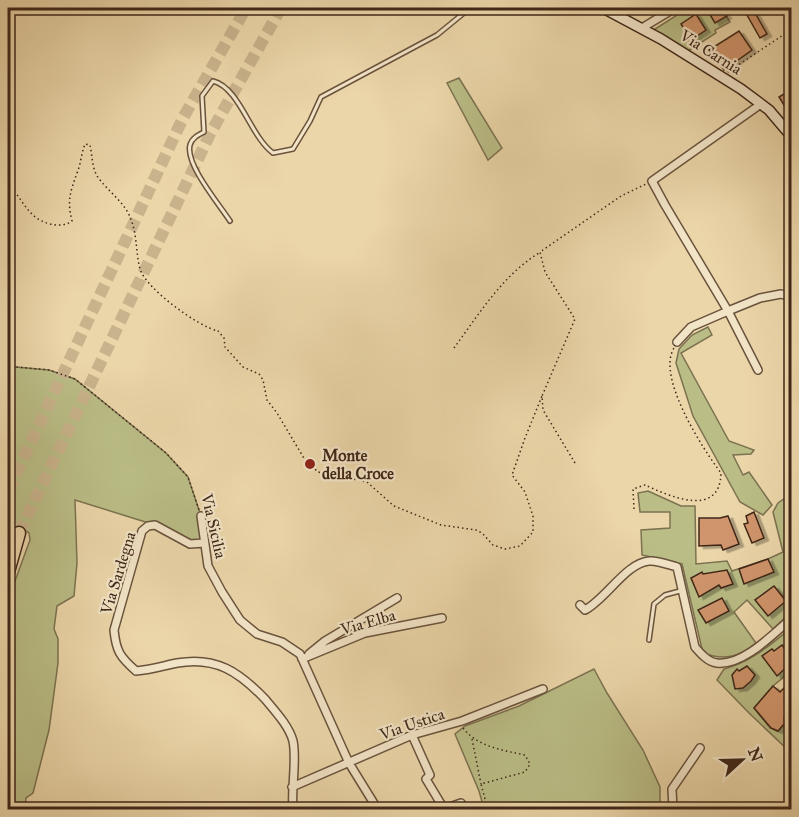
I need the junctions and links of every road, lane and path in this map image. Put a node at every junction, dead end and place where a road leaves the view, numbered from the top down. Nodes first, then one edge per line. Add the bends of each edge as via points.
1 (470, 8) edge
2 (603, 8) edge
3 (675, 8) edge
4 (642, 28) junction
5 (792, 29) edge
6 (721, 77) junction
7 (760, 104) junction
8 (790, 132) edge
9 (652, 181) junction
10 (8, 185) edge
11 (230, 221) dead end
12 (540, 252) junction
13 (792, 297) edge
14 (728, 311) junction
15 (677, 342) joint
16 (454, 348) dead end
17 (8, 364) edge
18 (758, 370) dead end
19 (542, 396) junction
20 (575, 463) dead end
21 (634, 509) dead end
22 (201, 516) joint
23 (19, 533) tunnel mouth
24 (204, 543) junction
25 (8, 572) edge
26 (683, 591) junction
27 (397, 598) dead end
28 (580, 604) dead end
29 (442, 618) dead end
30 (792, 618) edge
31 (649, 640) dead end
32 (302, 659) junction
33 (543, 689) dead end
34 (462, 721) junction
35 (412, 735) junction
36 (471, 738) junction
37 (700, 748) dead end
38 (349, 763) junction
39 (481, 784) junction
40 (292, 787) junction
41 (461, 803) dead end
42 (293, 810) edge
43 (378, 810) edge
44 (488, 810) edge
45 (673, 810) edge

1 - 11 lane via 437,35 321,97 293,149 273,153 263,146 222,83 213,81 202,96 204,132 190,145 191,161
2 - 4 street, Via Carnia
3 - 4 street
4 - 6 street, Via Carnia
5 - 6 path
6 - 7 street, Via Carnia
7 - 8 street, Via Carnia
7 - 9 street
9 - 12 path via 621,196
9 - 14 street
10 - 19 path via 34,217 66,226 72,221 69,196 85,144 90,144 97,175 116,195 135,229 141,272 148,283 200,324 218,331 243,367 259,374 267,400 305,460 318,472 367,482 393,506 426,520 476,530 493,545 505,549 527,540 533,532 533,516 525,492 512,476
12 - 16 path via 524,262 498,289
12 - 19 path via 545,273 575,319
13 - 14 street via 781,294 760,298
14 - 15 street via 691,327
14 - 18 street
15 - 21 path via 670,354 673,385 689,425 721,473 721,483 701,501 675,498 645,485 633,489
17 - 22 path, Via Sicilia via 49,370 75,379 166,453 188,477
19 - 20 path via 543,410
22 - 24 street, Via Sicilia
23 - 25 highway
24 - 32 street, Via Sicilia via 208,566 240,620 257,634 292,648
24 - 40 street, Via Sardegna via 190,544 155,525 142,531 114,630 116,646 123,660 136,671 196,662 216,664 245,678 288,729 294,750
26 - 28 street via 677,567 650,561 634,567 594,606 585,610
26 - 30 street via 695,647 703,657 716,663 734,661 752,651
26 - 31 lane via 665,595 654,604
27 - 32 street
29 - 32 street, Via Elba via 365,633
32 - 38 street
33 - 34 street, Via Ustica
34 - 35 street, Via Ustica
34 - 36 path
35 - 38 street, Via Ustica
35 - 41 street via 430,775 426,779 444,809
36 - 39 path
36 - 39 path via 525,755 530,764 525,772
37 - 45 street via 672,789
38 - 40 street, Via Ustica
38 - 43 street
39 - 44 path
40 - 42 street, Via Sardegna

